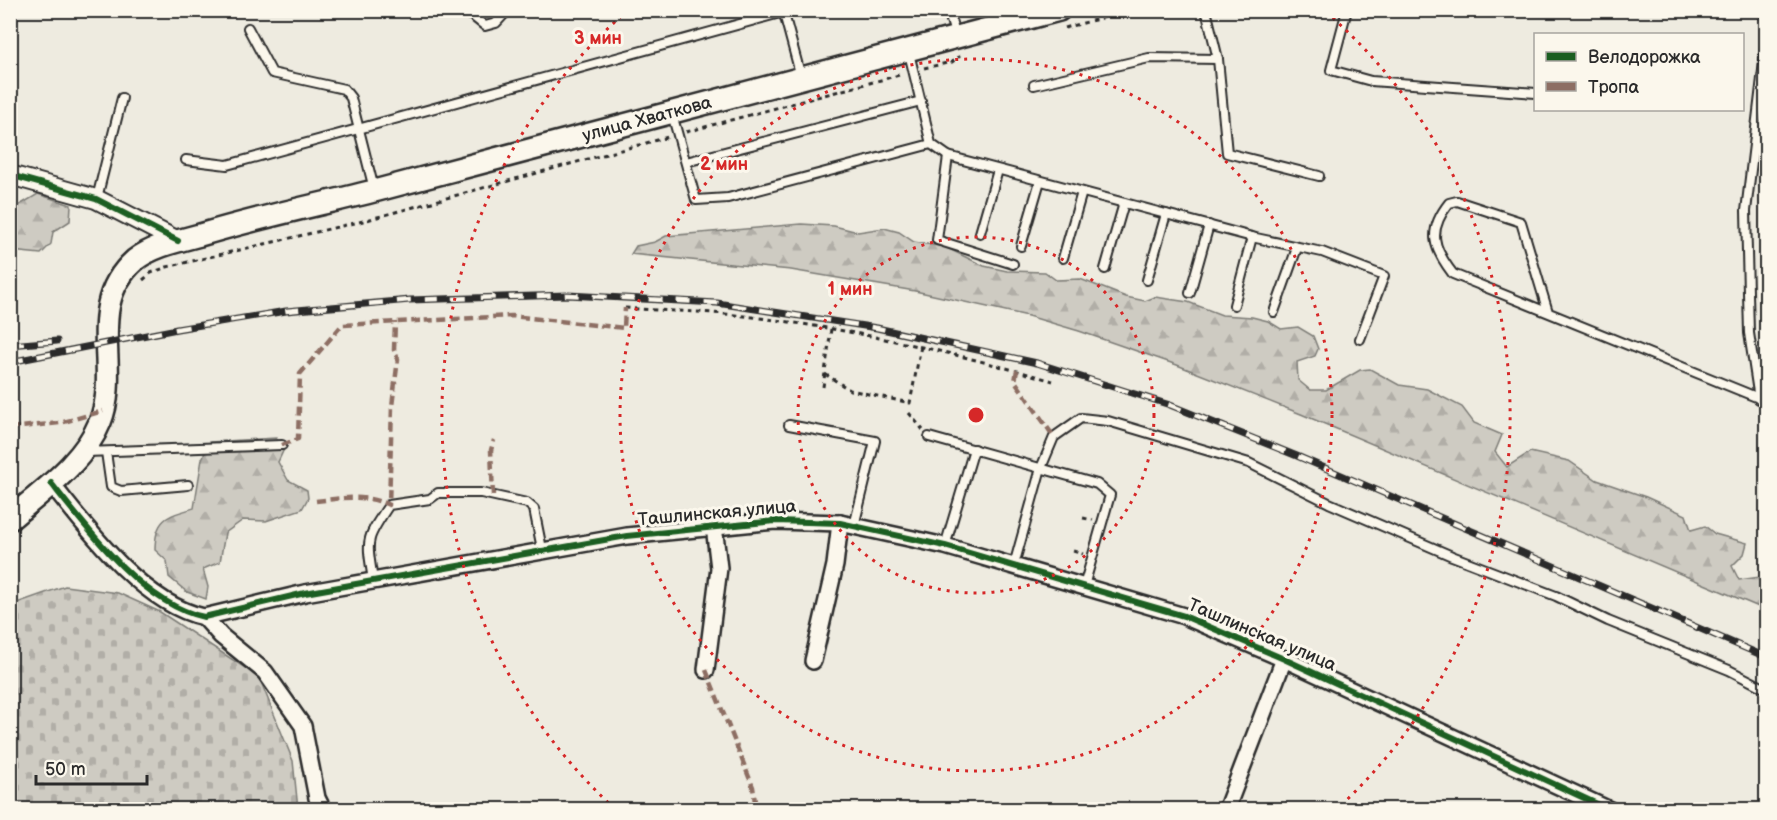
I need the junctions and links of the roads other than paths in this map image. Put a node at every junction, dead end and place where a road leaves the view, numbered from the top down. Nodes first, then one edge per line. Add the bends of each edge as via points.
1 (465, 10) edge
2 (508, 10) edge
3 (948, 10) edge
4 (1206, 10) edge
5 (1347, 10) edge
6 (1764, 10) edge
7 (786, 11) edge
8 (1767, 19) edge
9 (1061, 20) edge
10 (248, 28) dead end
11 (1767, 45) edge
12 (959, 47) junction
13 (1218, 58) junction
14 (911, 61) junction
15 (802, 79) junction
16 (1034, 85) dead end
17 (1534, 93) edge
18 (122, 98) dead end
19 (921, 101) junction
20 (671, 113) junction
21 (358, 129) junction
22 (931, 144) junction
23 (948, 156) junction
24 (186, 160) dead end
25 (686, 162) junction
26 (998, 170) junction
27 (10, 175) edge
28 (1319, 176) dead end
29 (1040, 181) junction
30 (37, 182) junction
31 (10, 187) edge
32 (374, 191) junction
33 (1082, 192) junction
34 (96, 199) junction
35 (1124, 203) junction
36 (1166, 214) junction
37 (1209, 225) junction
38 (980, 233) dead end
39 (1252, 237) junction
40 (178, 241) junction
41 (1020, 246) dead end
42 (1297, 248) junction
43 (1063, 258) dead end
44 (1013, 264) dead end
45 (1105, 269) dead end
46 (1148, 280) dead end
47 (1190, 293) dead end
48 (1234, 305) dead end
49 (1274, 312) dead end
50 (1548, 312) junction
51 (1360, 339) dead end
52 (1763, 400) edge
53 (789, 425) dead end
54 (930, 437) road end
55 (282, 445) dead end
56 (974, 449) junction
57 (82, 452) junction
58 (106, 452) junction
59 (1041, 468) junction
60 (51, 483) junction
61 (188, 485) dead end
62 (10, 519) edge
63 (847, 524) junction
64 (714, 526) junction
65 (945, 546) junction
66 (542, 549) junction
67 (1014, 565) junction
68 (374, 581) junction
69 (1084, 586) junction
70 (204, 617) junction
71 (1284, 659) junction
72 (813, 661) dead end
73 (706, 670) dead end
74 (1767, 689) edge
75 (323, 810) edge
76 (1226, 810) edge
77 (1610, 810) edge

1 - 2 lane via 485,26 496,23
3 - 12 lane
4 - 13 lane
5 - 17 lane via 1331,70 1371,81
6 - 8 lane
7 - 15 lane
7 - 21 lane
9 - 12 main road, улица Хваткова
10 - 21 lane via 272,73 344,89 351,99
11 - 52 lane via 1746,211 1749,333
12 - 14 main road, улица Хваткова
13 - 16 lane via 1149,58
13 - 28 lane via 1227,153
14 - 15 main road, улица Хваткова
14 - 19 lane
15 - 20 main road, улица Хваткова
18 - 34 lane
19 - 22 lane
19 - 25 lane
20 - 25 lane
20 - 32 main road, улица Хваткова
21 - 24 lane via 227,165
21 - 32 lane
22 - 23 lane
22 - 25 lane via 728,198 696,200
23 - 26 lane
23 - 44 lane via 937,240
26 - 29 lane
26 - 38 lane
27 - 30 street
29 - 33 lane
29 - 41 lane
30 - 31 street
30 - 34 street
32 - 40 main road, улица Хваткова
33 - 35 lane
33 - 43 lane
34 - 40 street
35 - 36 lane
35 - 45 lane
36 - 37 lane
36 - 46 lane
37 - 39 lane
37 - 47 lane
39 - 42 lane
39 - 48 lane
40 - 57 main road, улица Хваткова via 150,250 135,261 113,291 104,333 107,392 101,421
42 - 49 lane
42 - 51 lane via 1322,252 1384,276
50 - 50 lane via 1521,222 1457,201 1449,203 1433,240 1453,274
50 - 52 lane
53 - 63 lane via 875,441
54 - 56 lane
55 - 58 lane
56 - 59 lane
56 - 65 lane
57 - 58 lane
57 - 60 main road, улица Хваткова
58 - 61 lane via 111,487 121,491
59 - 67 lane
59 - 69 lane via 1097,484 1110,495
59 - 74 lane via 1054,437 1081,418 1108,421 1249,463 1339,508 1556,596
60 - 62 main road, улица Хваткова
60 - 70 street via 104,549 160,597 188,614
63 - 64 street, Ташлинская улица via 775,521
63 - 65 street, Ташлинская улица
63 - 72 street
64 - 66 street, Ташлинская улица
64 - 73 street via 719,567
65 - 67 street, Ташлинская улица
66 - 68 street, Ташлинская улица
66 - 68 lane via 534,509 527,503 482,493 438,494 430,499 389,505 370,533 368,543
67 - 69 street, Ташлинская улица
68 - 70 street, Ташлинская улица
69 - 71 street, Ташлинская улица via 1184,616
70 - 75 street via 220,636 265,672 303,726 317,798
71 - 76 street
71 - 77 street, Ташлинская улица

